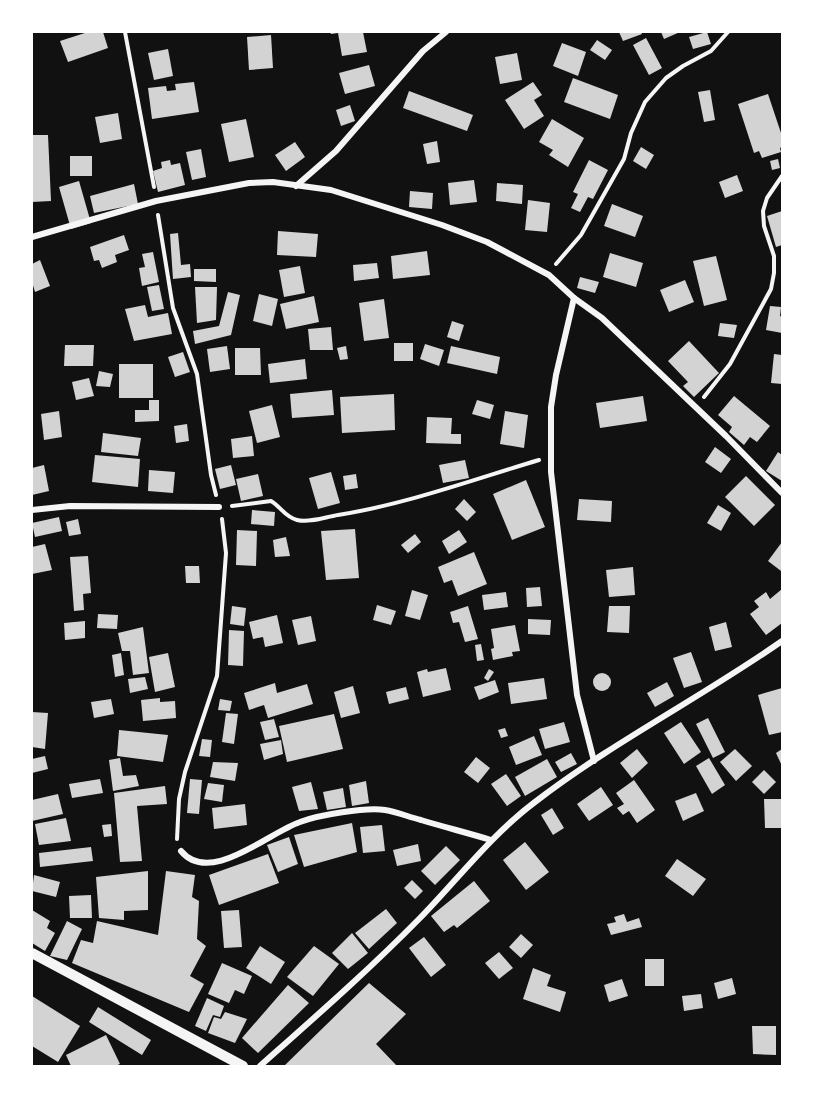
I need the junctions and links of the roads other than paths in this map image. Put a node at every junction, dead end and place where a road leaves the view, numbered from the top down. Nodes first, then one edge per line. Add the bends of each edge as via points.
1 (446, 32) edge
2 (296, 186) junction
3 (32, 237) edge
4 (574, 298) junction
5 (783, 493) edge
6 (219, 507) road end
7 (32, 510) edge
8 (783, 641) edge
9 (594, 761) junction
10 (491, 840) junction
11 (181, 851) road end
12 (32, 953) edge
13 (243, 1066) edge
14 (260, 1066) edge

1 - 2 street via 423,51 336,151
2 - 3 street via 249,183 156,201
2 - 4 street via 331,190 487,242 549,275
4 - 5 street via 602,318
4 - 9 street via 552,397 551,457 575,684
6 - 7 street via 70,506
8 - 9 street
9 - 10 street via 535,802
10 - 11 street via 384,810 346,812 301,821 224,860 198,863
10 - 14 street via 372,965
12 - 13 street

